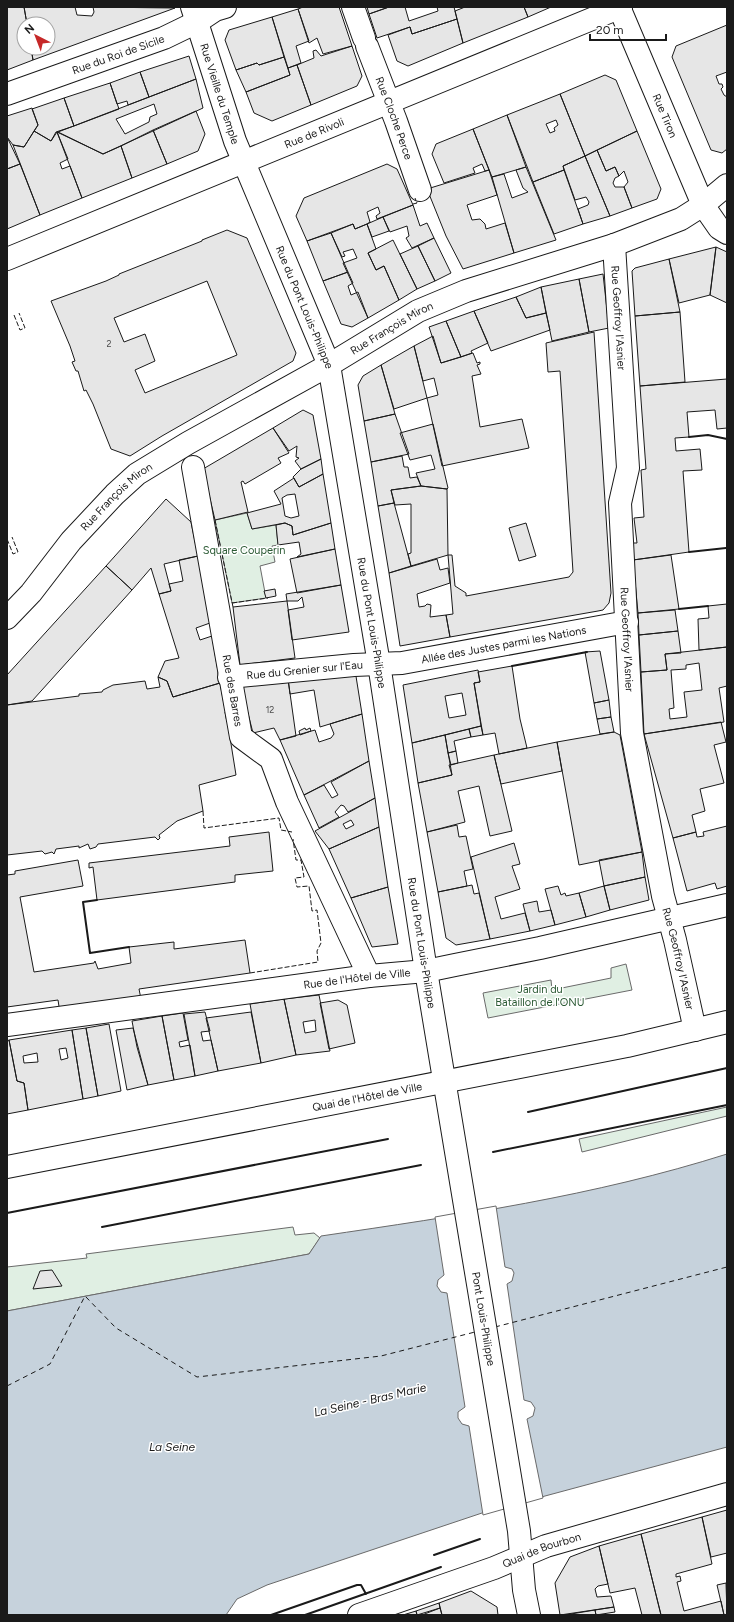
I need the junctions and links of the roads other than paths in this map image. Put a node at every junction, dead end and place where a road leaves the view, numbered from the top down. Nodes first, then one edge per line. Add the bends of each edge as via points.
1 (225, 7) edge
2 (353, 7) edge
3 (622, 12) edge
4 (194, 14) edge
5 (7, 94) edge
6 (388, 102) junction
7 (247, 170) junction
8 (727, 185) edge
9 (420, 190) dead end
10 (703, 205) junction
11 (727, 233) edge
12 (614, 245) junction
13 (7, 258) edge
14 (329, 365) junction
15 (191, 457) junction
16 (7, 618) edge
17 (627, 622) junction
18 (379, 664) junction
19 (230, 677) junction
20 (727, 905) edge
21 (668, 919) junction
22 (426, 971) junction
23 (369, 976) junction
24 (727, 1022) edge
25 (7, 1025) edge
26 (695, 1030) junction
27 (446, 1082) junction
28 (7, 1167) edge
29 (727, 1494) edge
30 (521, 1557) junction
31 (359, 1615) edge
32 (529, 1615) edge

1 - 4 street, Rue du Roi de Sicile
2 - 6 street, Rue Cloche Perce
3 - 6 street, Rue de Rivoli
3 - 10 street, Rue Tiron
4 - 5 street, Rue du Roi de Sicile via 164,38
4 - 7 street, Rue Vieille du Temple
6 - 7 street, Rue de Rivoli
6 - 9 street, Rue Cloche Perce
7 - 13 street, Rue de Rivoli
7 - 14 street, Rue du Pont Louis-Philippe
8 - 10 street, Rue François Miron
10 - 11 street, Rue Tiron via 719,228
10 - 12 street, Rue François Miron via 681,219
12 - 14 street, Rue François Miron via 466,291 418,311
12 - 17 street, Rue Geoffroy l'Asnier via 628,468 620,503
14 - 15 street, Rue François Miron
14 - 18 street, Rue du Pont Louis-Philippe
15 - 16 street, Rue François Miron via 137,474 72,541 31,593
15 - 19 street, Rue des Barres
17 - 18 street, Allée des Justes parmi les Nations via 402,663
17 - 21 street, Rue Geoffroy l'Asnier via 632,733
18 - 19 street, Rue du Grenier sur l'Eau
18 - 22 street, Rue du Pont Louis-Philippe
19 - 23 street, Rue des Barres via 241,737 271,759 287,802
20 - 21 street, Rue de l'Hôtel de Ville
21 - 22 street, Rue de l'Hôtel de Ville
21 - 26 street, Rue Geoffroy l'Asnier
22 - 23 street, Rue de l'Hôtel de Ville
22 - 27 street, Rue du Pont Louis-Philippe
23 - 25 street, Rue de l'Hôtel de Ville
24 - 26 street, Quai de l'Hôtel de Ville
26 - 27 street, Quai de l'Hôtel de Ville
27 - 28 street, Quai de l'Hôtel de Ville
27 - 30 street, Pont Louis-Philippe via 519,1531
29 - 30 street, Quai de Bourbon via 546,1546
30 - 31 street, Quai de Bourbon
30 - 32 street, Pont Louis-Philippe

